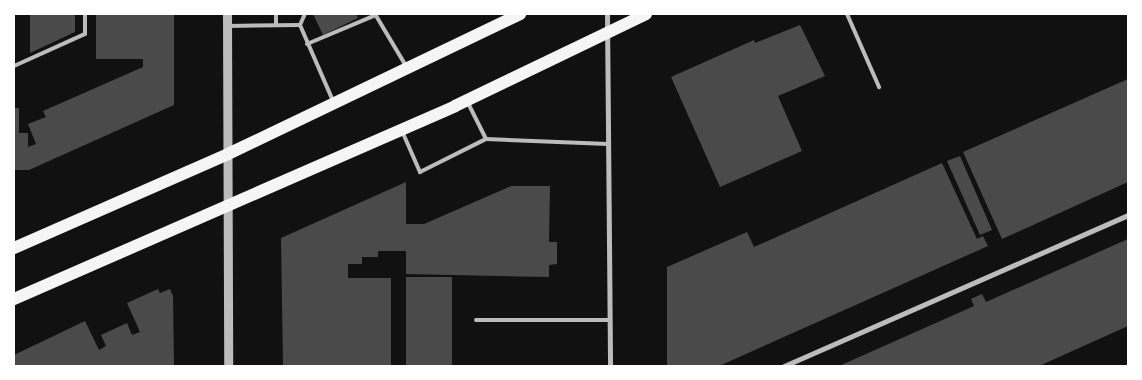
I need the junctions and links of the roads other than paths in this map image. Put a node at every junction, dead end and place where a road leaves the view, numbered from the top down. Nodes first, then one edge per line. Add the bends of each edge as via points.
1 (85, 14) edge
2 (227, 14) edge
3 (276, 14) edge
4 (306, 14) edge
5 (376, 14) edge
6 (520, 14) edge
7 (607, 14) edge
8 (646, 14) edge
9 (847, 14) edge
10 (276, 24) junction
11 (300, 25) junction
12 (227, 26) junction
13 (607, 32) junction
14 (307, 44) junction
15 (14, 66) edge
16 (406, 68) junction
17 (879, 87) dead end
18 (467, 100) junction
19 (334, 102) junction
20 (401, 129) junction
21 (486, 139) junction
22 (608, 144) junction
23 (228, 154) junction
24 (228, 205) junction
25 (1128, 214) edge
26 (14, 248) edge
27 (14, 299) edge
28 (476, 320) dead end
29 (609, 320) junction
30 (228, 366) edge
31 (610, 366) edge
32 (784, 366) edge

1 - 15 lane via 85,34
2 - 12 street
3 - 10 lane
4 - 11 lane
5 - 14 lane
5 - 16 lane
6 - 16 main road
7 - 13 street
8 - 13 main road
9 - 17 lane
10 - 11 lane
10 - 12 lane
11 - 14 lane
12 - 23 street
13 - 18 main road
13 - 22 street
14 - 19 lane
16 - 19 main road
18 - 20 main road
18 - 21 lane
19 - 23 main road
20 - 21 lane via 420,172
20 - 24 main road
21 - 22 lane
22 - 29 street
23 - 24 street
23 - 26 main road
24 - 27 main road
24 - 30 street
25 - 32 street
28 - 29 lane
29 - 31 street

